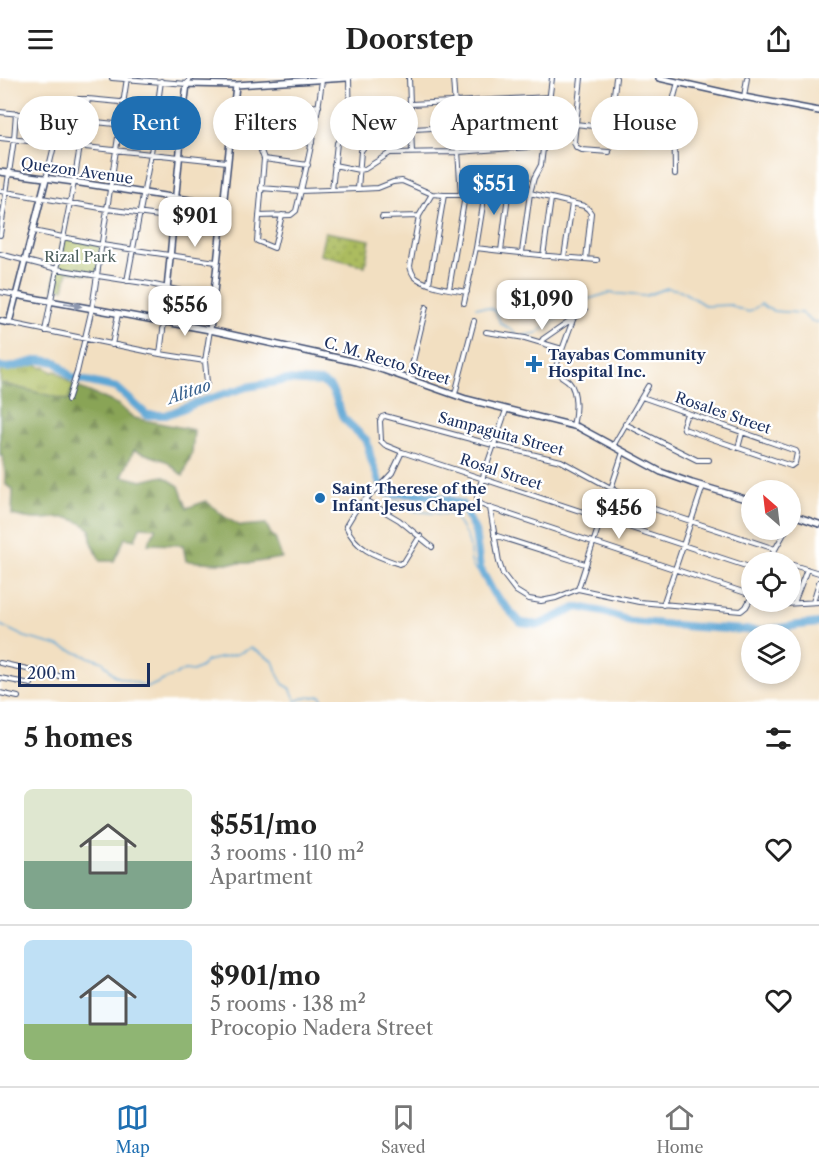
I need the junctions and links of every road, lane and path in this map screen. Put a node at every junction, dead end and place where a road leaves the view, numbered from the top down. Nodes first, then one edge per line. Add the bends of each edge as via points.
1 (112, 78) edge
2 (348, 78) edge
3 (409, 78) edge
4 (453, 78) edge
5 (552, 78) edge
6 (580, 78) edge
7 (616, 78) edge
8 (659, 78) edge
9 (747, 78) edge
10 (127, 79) edge
11 (326, 79) edge
12 (160, 81) junction
13 (189, 81) edge
14 (678, 82) junction
15 (236, 85) junction
16 (125, 96) edge
17 (159, 96) edge
18 (186, 96) edge
19 (235, 96) edge
20 (349, 96) edge
21 (410, 96) edge
22 (454, 96) edge
23 (550, 96) edge
24 (578, 96) edge
25 (614, 96) edge
26 (744, 97) junction
27 (319, 106) joint
28 (318, 111) edge
29 (819, 111) edge
30 (0, 112) edge
31 (16, 113) joint
32 (0, 138) edge
33 (14, 139) junction
34 (18, 139) edge
35 (579, 148) edge
36 (53, 150) edge
37 (79, 150) edge
38 (116, 150) edge
39 (125, 150) edge
40 (151, 150) edge
41 (180, 150) edge
42 (228, 150) edge
43 (261, 150) edge
44 (311, 150) edge
45 (336, 150) edge
46 (362, 150) edge
47 (486, 150) edge
48 (543, 150) edge
49 (412, 152) joint
50 (458, 152) junction
51 (151, 153) junction
52 (609, 153) dead end
53 (180, 156) junction
54 (264, 159) junction
55 (227, 162) junction
56 (308, 165) junction
57 (334, 165) junction
58 (359, 170) junction
59 (0, 172) edge
60 (9, 174) junction
61 (675, 174) dead end
62 (46, 179) junction
63 (74, 182) junction
64 (110, 188) junction
65 (261, 188) junction
66 (358, 189) junction
67 (332, 190) junction
68 (0, 191) edge
69 (300, 191) junction
70 (7, 192) junction
71 (530, 193) junction
72 (143, 194) junction
73 (432, 194) junction
74 (444, 195) junction
75 (463, 195) junction
76 (41, 198) junction
77 (176, 198) junction
78 (551, 198) junction
79 (70, 203) junction
80 (572, 204) junction
81 (222, 205) junction
82 (107, 209) junction
83 (140, 213) junction
84 (282, 215) junction
85 (260, 216) junction
86 (418, 216) junction
87 (382, 217) dead end
88 (174, 218) junction
89 (33, 231) junction
90 (0, 235) edge
91 (63, 237) junction
92 (102, 245) junction
93 (476, 248) junction
94 (133, 250) junction
95 (501, 251) junction
96 (522, 252) junction
97 (0, 254) edge
98 (171, 256) junction
99 (543, 256) junction
100 (564, 257) junction
101 (586, 259) junction
102 (25, 260) junction
103 (597, 260) dead end
104 (216, 262) junction
105 (57, 268) junction
106 (98, 276) junction
107 (127, 281) junction
108 (429, 284) junction
109 (168, 288) junction
110 (449, 289) junction
111 (0, 292) edge
112 (467, 292) junction
113 (15, 295) junction
114 (213, 298) junction
115 (51, 301) junction
116 (464, 303) dead end
117 (426, 307) dead end
118 (92, 308) junction
119 (585, 310) dead end
120 (118, 314) junction
121 (574, 317) junction
122 (0, 321) edge
123 (474, 321) dead end
124 (164, 322) junction
125 (9, 323) junction
126 (210, 330) junction
127 (45, 331) junction
128 (486, 332) dead end
129 (85, 340) junction
130 (541, 342) junction
131 (112, 345) junction
132 (562, 349) junction
133 (160, 354) junction
134 (205, 361) junction
135 (409, 378) junction
136 (207, 382) dead end
137 (648, 386) dead end
138 (455, 394) junction
139 (642, 397) junction
140 (68, 400) dead end
141 (506, 410) junction
142 (687, 414) junction
143 (626, 424) junction
144 (573, 426) junction
145 (742, 433) junction
146 (381, 441) joint
147 (493, 445) junction
148 (613, 446) junction
149 (738, 448) junction
150 (402, 452) junction
151 (623, 452) junction
152 (709, 460) dead end
153 (483, 478) junction
154 (703, 486) junction
155 (611, 488) junction
156 (741, 498) edge
157 (365, 500) junction
158 (490, 508) junction
159 (601, 518) junction
160 (801, 519) edge
161 (690, 521) junction
162 (819, 524) edge
163 (494, 535) junction
164 (420, 536) junction
165 (780, 540) edge
166 (593, 542) junction
167 (682, 546) junction
168 (432, 547) dead end
169 (775, 549) junction
170 (773, 552) edge
171 (585, 565) junction
172 (741, 565) edge
173 (801, 567) edge
174 (807, 569) junction
175 (674, 570) junction
176 (819, 573) edge
177 (819, 582) edge
178 (801, 585) edge
179 (578, 588) junction
180 (741, 592) edge
181 (813, 602) junction
182 (819, 602) edge
183 (801, 603) edge
184 (663, 605) junction
185 (741, 611) edge
186 (0, 663) edge
187 (59, 676) dead end
188 (0, 678) edge
189 (31, 684) dead end
190 (0, 693) edge
191 (18, 698) dead end

1 - 10 street
2 - 11 main road
2 - 20 street
3 - 21 street
4 - 22 street
5 - 23 street
6 - 24 street
7 - 25 street
8 - 14 main road
9 - 26 street
10 - 12 street
10 - 16 street
11 - 15 main road
11 - 27 street
12 - 13 street
12 - 17 street
13 - 15 main road
13 - 18 main road
14 - 26 main road
14 - 61 street via 674,97
15 - 19 main road
26 - 29 main road
27 - 28 street
30 - 31 street
31 - 33 street
32 - 33 street
33 - 34 street
33 - 60 street
35 - 52 street
36 - 62 street
37 - 63 street
38 - 64 street
39 - 51 street
40 - 51 street
41 - 53 main road
42 - 55 main road
43 - 54 street
44 - 56 street
45 - 57 street
46 - 58 street
47 - 50 street
48 - 71 street
49 - 50 street
49 - 58 street via 390,153
50 - 75 street
51 - 53 street
51 - 72 street
53 - 55 street
53 - 77 main road
54 - 56 street
54 - 65 street
55 - 81 main road
56 - 69 street
57 - 58 street
57 - 67 street
58 - 66 street
59 - 60 main road, Quezon Avenue
60 - 62 main road, Quezon Avenue
60 - 70 street
62 - 63 main road, Quezon Avenue
62 - 76 main road
63 - 64 main road, Quezon Avenue
63 - 79 street
64 - 72 main road, Quezon Avenue
64 - 82 street
65 - 69 street
65 - 85 street
66 - 67 street
66 - 73 street via 402,181
67 - 69 street
68 - 70 street
69 - 84 street via 296,210 291,215
70 - 76 street
70 - 90 street
71 - 78 street
71 - 95 street via 508,195
71 - 96 street
72 - 77 main road, Quezon Avenue
72 - 83 street
73 - 74 street
73 - 86 street
74 - 75 street
74 - 108 street
75 - 93 street via 480,195 483,200
75 - 110 street
76 - 79 street
76 - 89 main road
77 - 81 main road, Quezon Avenue
77 - 88 main road
78 - 80 street
78 - 99 street
79 - 82 street
79 - 91 street
80 - 100 street
80 - 101 street via 584,206 591,213
81 - 104 main road
82 - 83 street
82 - 92 street
83 - 88 street
83 - 94 street
84 - 85 street
84 - 85 street via 272,248 257,241
86 - 87 street
86 - 108 street via 410,266 416,278
88 - 98 main road
89 - 91 street
89 - 102 main road
91 - 92 street
91 - 105 street
92 - 94 street
92 - 106 street
93 - 95 street
93 - 112 street
94 - 98 street
94 - 107 street
95 - 96 street
96 - 99 street
97 - 102 street
98 - 104 street
98 - 109 main road
99 - 100 street
100 - 101 street
101 - 103 street
102 - 105 street
102 - 113 main road
104 - 114 main road
105 - 106 street
105 - 115 street
106 - 107 street
106 - 118 street
107 - 109 street
108 - 110 street
109 - 114 street
109 - 124 main road
110 - 112 street
111 - 113 street, C. M. Recto Street
112 - 116 street
113 - 115 main road, C. M. Recto Street
113 - 125 main road
114 - 126 main road
115 -> 118 main road, C. M. Recto Street
115 - 127 street
117 - 135 street
118 - 120 main road, C. M. Recto Street
118 - 129 street
119 - 121 street
120 - 124 main road, C. M. Recto Street
120 - 131 street
121 - 130 street
121 - 132 street
122 - 125 main road
123 - 138 street
124 - 126 main road, C. M. Recto Street
124 - 133 street
125 - 127 street
126 - 134 street
126 - 135 main road, C. M. Recto Street via 356,362
127 - 129 street
128 - 130 street
129 - 131 street
129 - 140 street
130 - 132 street
131 - 133 street
132 - 144 street via 555,369 573,389
133 - 134 street
134 - 136 street
135 - 138 main road, C. M. Recto Street
137 - 139 street
138 - 141 main road, C. M. Recto Street
139 - 142 street, Rosales Street
139 - 143 street
141 - 144 main road, C. M. Recto Street
141 - 147 street
142 - 145 street, Rosales Street
142 - 149 street via 684,429
143 - 148 street
143 - 152 street via 697,460
144 - 148 main road, C. M. Recto Street
145 - 149 street
145 - 149 street, Rosales Street via 796,451 795,463 791,466
146 - 147 street, Sampaguita Street via 380,421 385,416
146 - 150 street, Rosal Street
147 - 153 street
147 - 155 street, Sampaguita Street via 561,461
148 - 151 main road, C. M. Recto Street
150 - 153 street, Rosal Street
150 - 157 street via 387,480
151 - 154 main road, C. M. Recto Street via 661,472
151 - 155 street
153 - 158 street via 476,499
153 - 159 street, Rosal Street
154 - 156 main road, C. M. Recto Street
154 - 161 street
155 - 159 street
155 - 161 street, Sampaguita Street via 642,505
157 - 164 street
157 - 164 street via 346,526 351,538 372,554 402,564
158 - 163 street
158 - 166 street
159 - 166 street
159 - 167 street, Rosal Street
160 - 162 main road
161 - 167 street
161 - 169 street, Sampaguita Street
163 - 171 street
163 - 179 street via 503,574 516,591 541,601
164 - 168 street
165 - 169 street
166 - 171 street
166 - 175 street
167 - 172 street, Rosal Street
167 - 175 street
169 - 170 street
171 - 179 street
173 - 174 street
174 - 176 street
174 - 178 street
175 - 180 street
175 - 184 street
177 - 181 street
179 - 184 street
181 - 182 street
181 - 183 street
184 - 185 street
186 - 187 street
188 - 189 street
190 - 191 street

